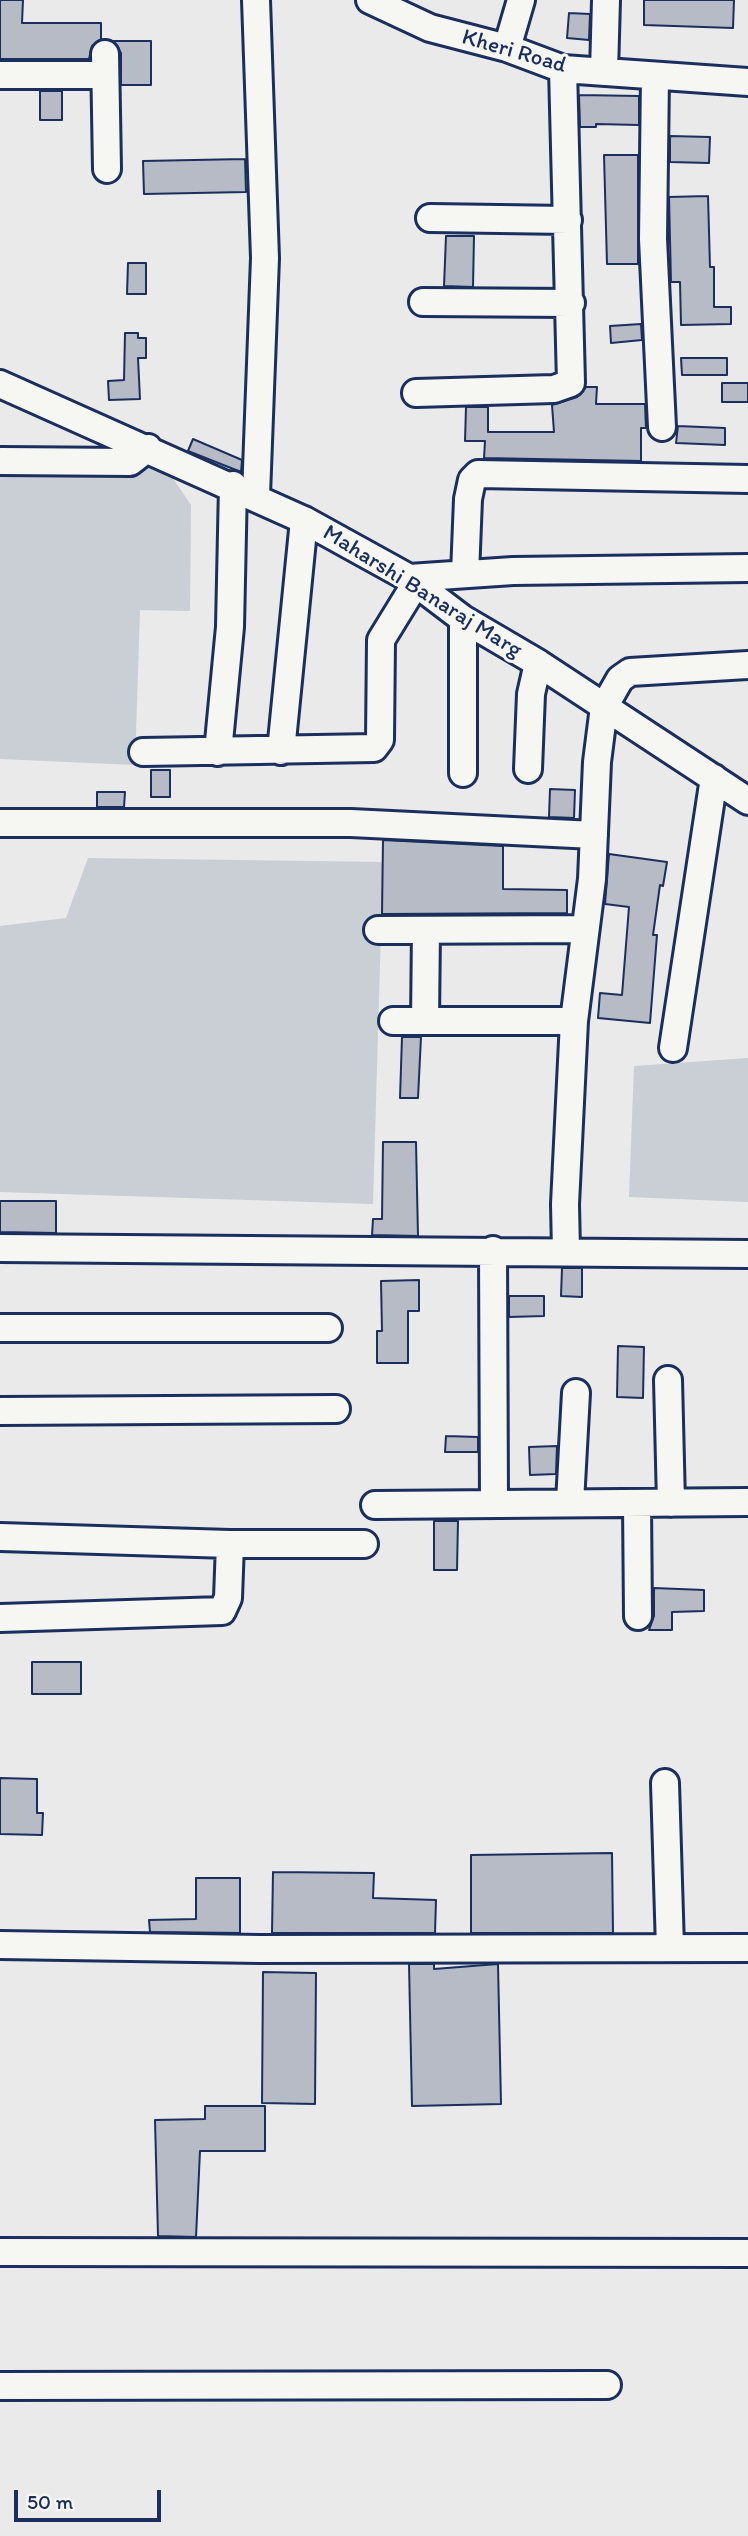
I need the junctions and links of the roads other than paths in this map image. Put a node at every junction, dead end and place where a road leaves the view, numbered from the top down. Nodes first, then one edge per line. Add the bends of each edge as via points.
1 (256, 0) edge
2 (370, 0) edge
3 (520, 0) edge
4 (606, 0) edge
5 (420, 12) edge
6 (507, 48) junction
7 (563, 69) junction
8 (604, 72) junction
9 (0, 75) edge
10 (655, 76) junction
11 (748, 82) edge
12 (107, 169) dead end
13 (430, 218) dead end
14 (568, 220) junction
15 (423, 302) dead end
16 (571, 303) junction
17 (0, 384) edge
18 (416, 393) dead end
19 (663, 427) dead end
20 (148, 448) junction
21 (0, 461) edge
22 (748, 479) edge
23 (244, 490) junction
24 (304, 520) junction
25 (748, 568) edge
26 (465, 574) junction
27 (412, 580) junction
28 (463, 619) junction
29 (538, 663) junction
30 (748, 665) edge
31 (604, 707) junction
32 (281, 751) junction
33 (143, 752) dead end
34 (218, 752) junction
35 (528, 769) dead end
36 (463, 773) dead end
37 (714, 778) junction
38 (748, 801) edge
39 (0, 824) edge
40 (594, 835) junction
41 (585, 929) junction
42 (378, 930) dead end
43 (426, 930) junction
44 (393, 1021) dead end
45 (425, 1021) junction
46 (574, 1021) junction
47 (673, 1048) dead end
48 (0, 1248) edge
49 (492, 1250) junction
50 (566, 1251) junction
51 (748, 1254) edge
52 (0, 1328) edge
53 (328, 1328) dead end
54 (668, 1380) dead end
55 (576, 1393) dead end
56 (336, 1409) dead end
57 (0, 1410) edge
58 (570, 1502) junction
59 (748, 1502) edge
60 (637, 1503) junction
61 (671, 1503) junction
62 (494, 1504) junction
63 (375, 1505) dead end
64 (0, 1537) edge
65 (230, 1544) junction
66 (365, 1544) dead end
67 (638, 1616) dead end
68 (0, 1618) edge
69 (665, 1783) dead end
70 (0, 1945) edge
71 (670, 1948) junction
72 (748, 1948) edge
73 (0, 2252) edge
74 (748, 2253) edge
75 (607, 2385) dead end
76 (0, 2386) edge

1 - 23 street via 265,258
2 - 5 street, Kheri Road
3 - 6 street
4 - 8 street
5 - 6 street, Kheri Road
6 - 7 street, Kheri Road
7 - 8 street, Kheri Road
7 - 14 street
8 - 10 street, Kheri Road
9 - 12 street via 105,65
10 - 11 street, Kheri Road
10 - 19 street via 653,239
13 - 14 street
14 - 16 street
15 - 16 street
16 - 18 street via 573,374 565,387
17 - 20 street, Maharshi Banaraj Marg
20 - 21 street via 130,462
20 - 23 street, Maharshi Banaraj Marg
22 - 26 street via 478,474 468,499
23 - 24 street, Maharshi Banaraj Marg
23 - 34 street
24 - 27 street, Maharshi Banaraj Marg
24 - 32 street
25 - 26 street
26 - 27 street
27 - 28 street, Maharshi Banaraj Marg
27 - 32 street via 381,640 380,740 374,748
28 - 29 street, Maharshi Banaraj Marg
28 - 36 street
29 - 31 street, Maharshi Banaraj Marg
29 - 35 street via 531,694
30 - 31 street via 630,671
31 - 37 street, Maharshi Banaraj Marg
31 - 40 street
32 - 34 street
33 - 34 street
37 - 38 street, Maharshi Banaraj Marg
37 - 47 street
39 - 40 street via 351,823
40 - 41 street
41 - 43 street
41 - 46 street
42 - 43 street
43 - 45 street
44 - 45 street
45 - 46 street
46 - 50 street
48 - 49 street
49 - 50 street
49 - 62 street
50 - 51 street
52 - 53 street
54 - 61 street
55 - 58 street
56 - 57 street
58 - 60 street
58 - 62 street
59 - 61 street
60 - 61 street
60 - 67 street
62 - 63 street
64 - 65 street
65 - 66 street
65 - 68 street via 228,1598 222,1611
69 - 71 street
70 - 71 street via 260,1950
71 - 72 street
73 - 74 street
75 - 76 street

